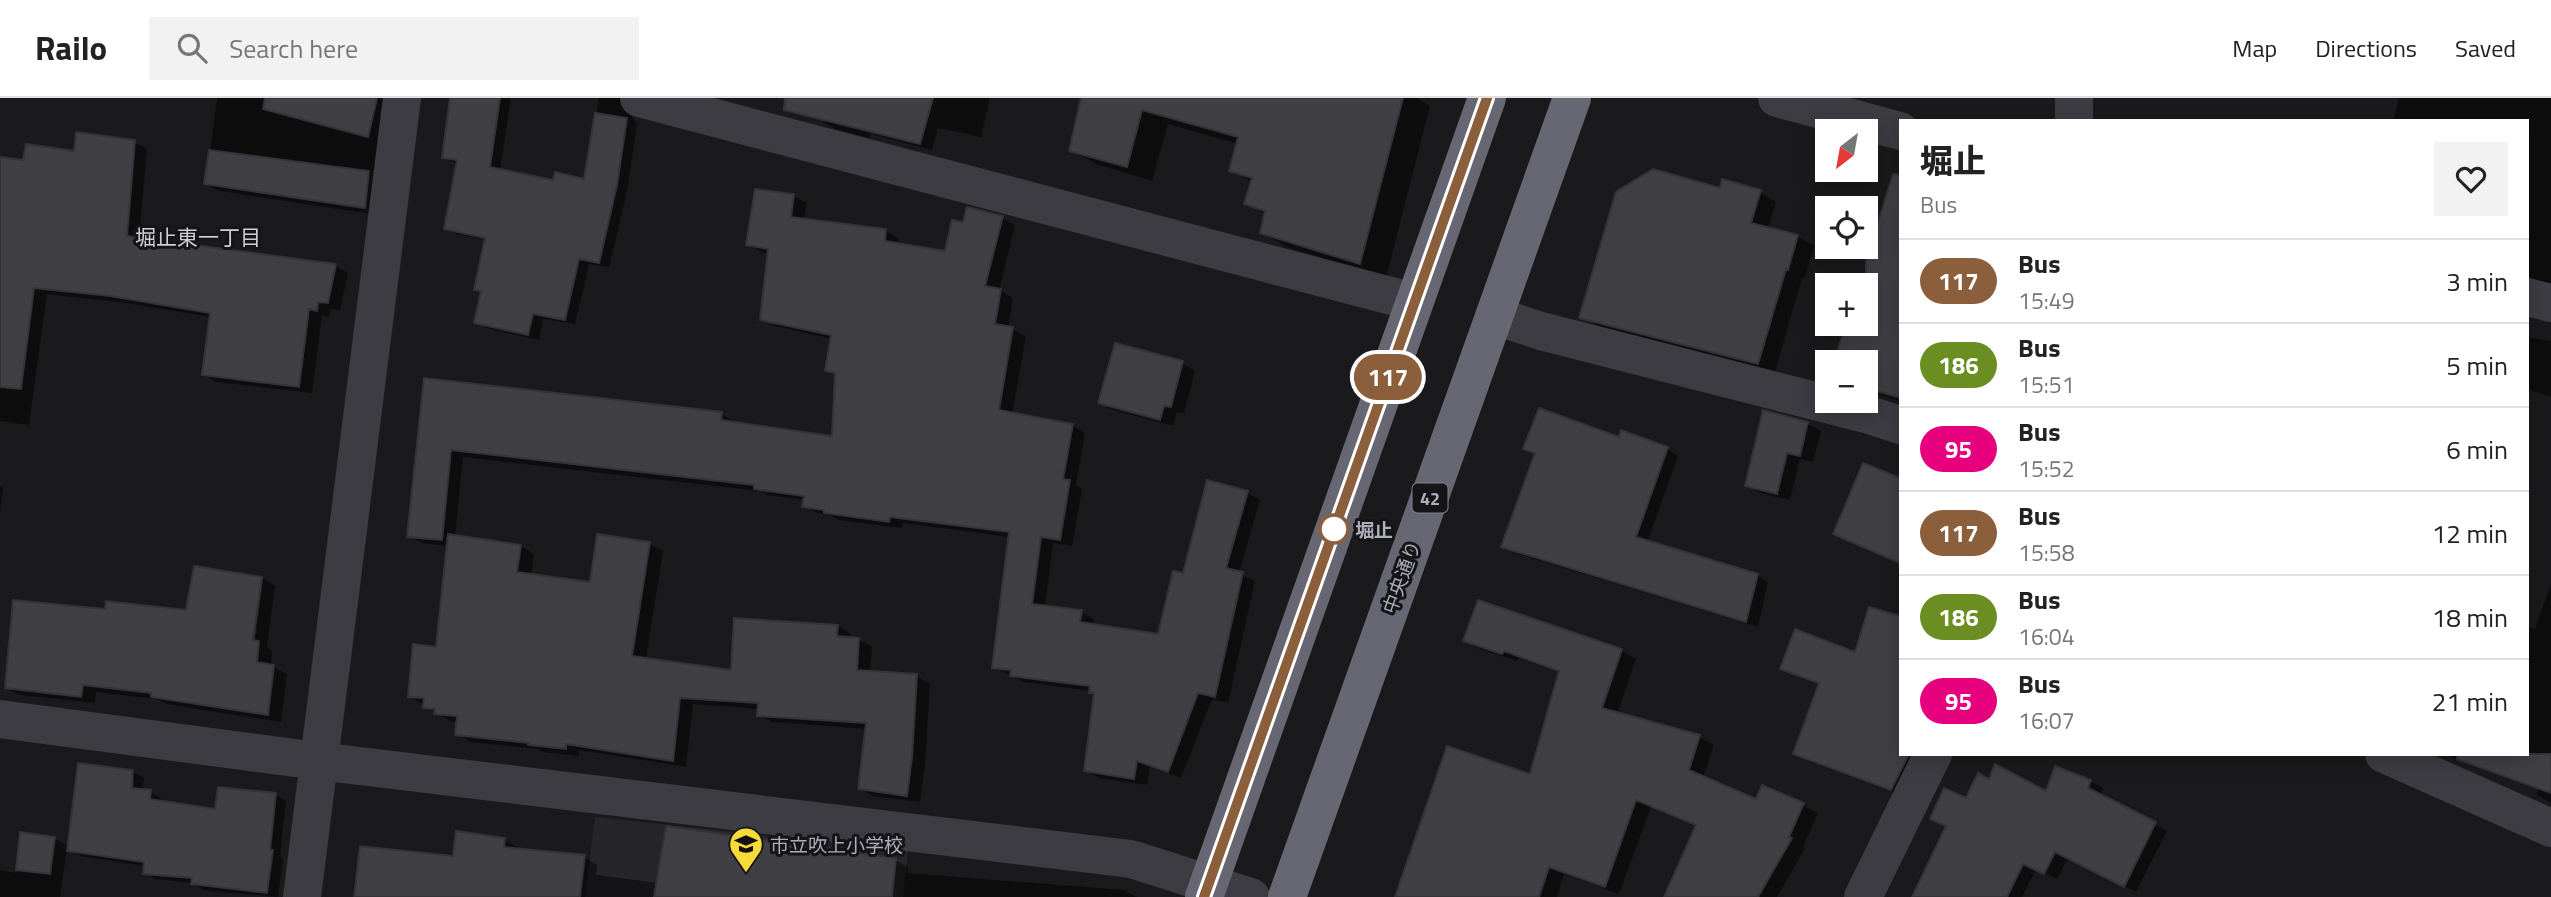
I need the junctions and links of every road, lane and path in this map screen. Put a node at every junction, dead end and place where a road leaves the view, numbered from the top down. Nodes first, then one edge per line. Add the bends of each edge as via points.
1 (402, 98) edge
2 (639, 98) edge
3 (1487, 98) edge
4 (1572, 98) edge
5 (1776, 98) edge
6 (2074, 98) edge
7 (2074, 119) edge
8 (1899, 131) edge
9 (2529, 298) edge
10 (1414, 302) junction
11 (2551, 303) edge
12 (1494, 316) junction
13 (1899, 425) edge
14 (0, 719) edge
15 (1932, 756) edge
16 (2389, 756) edge
17 (318, 761) junction
18 (2551, 828) edge
19 (1207, 890) edge
20 (302, 897) edge
21 (1251, 897) edge
22 (1287, 897) edge
23 (1863, 897) edge

1 - 17 street
2 - 10 street
3 - 10 highway
4 - 12 highway, 中央通り / 42
5 - 8 street
6 - 7 street
9 - 11 street
10 - 19 highway
12 - 13 street
12 - 22 highway, 中央通り / 42
14 - 17 street
15 - 23 street
16 - 18 street
17 - 19 street via 1131,859
17 - 20 street
19 - 21 street

